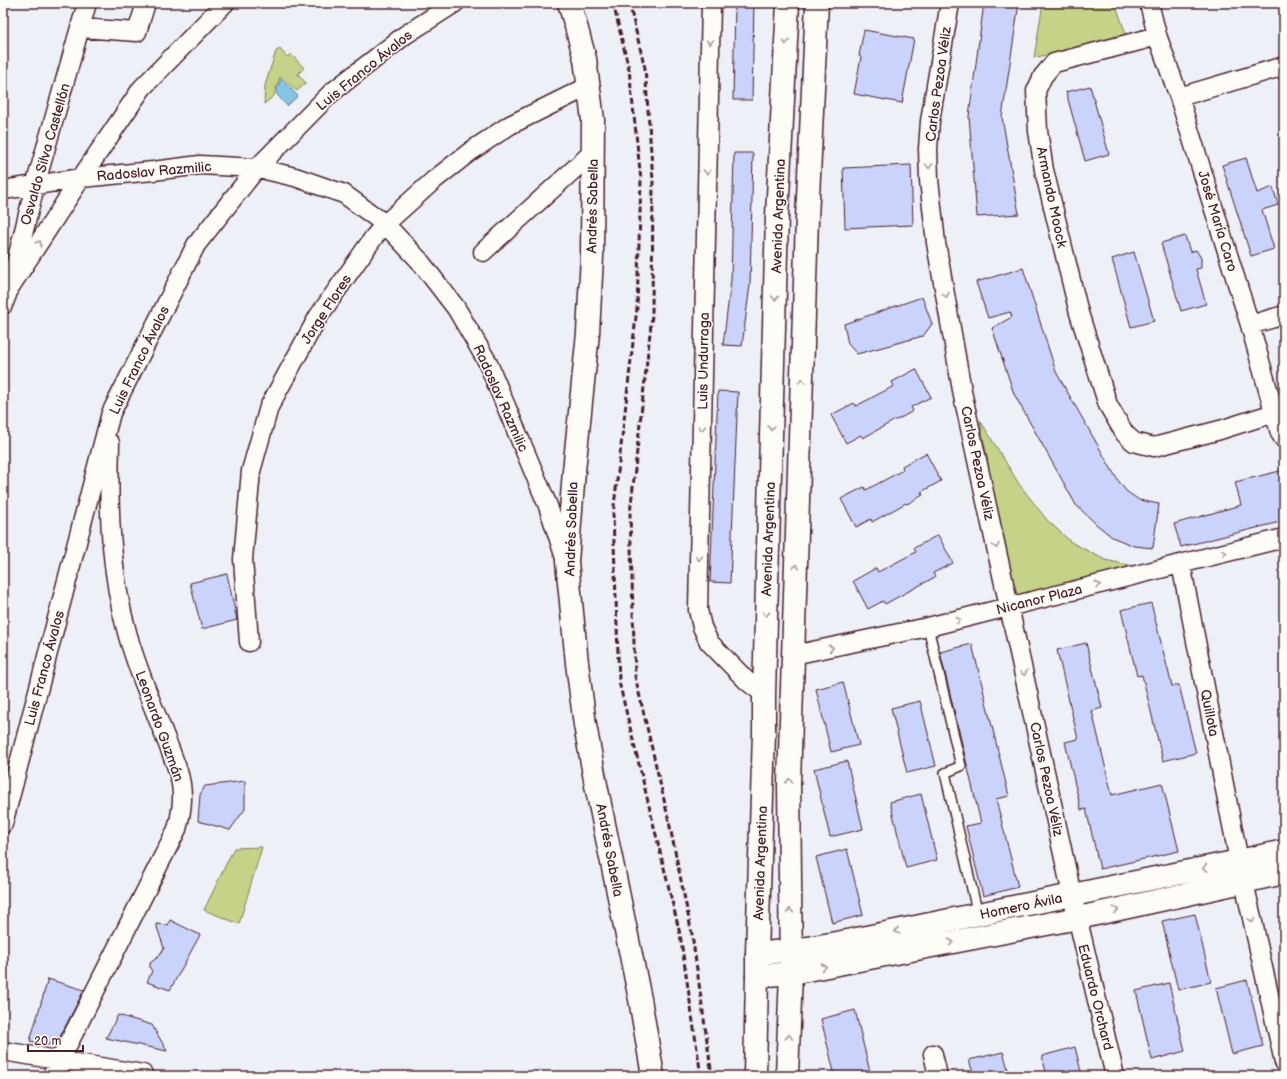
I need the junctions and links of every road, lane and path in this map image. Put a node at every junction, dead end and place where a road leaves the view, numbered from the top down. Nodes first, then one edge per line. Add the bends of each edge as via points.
1 (87, 3) edge
2 (146, 3) edge
3 (225, 3) edge
4 (455, 3) edge
5 (568, 3) edge
6 (711, 3) edge
7 (788, 3) edge
8 (817, 3) edge
9 (950, 3) edge
10 (1149, 3) edge
11 (81, 28) junction
12 (1157, 35) junction
13 (1284, 66) edge
14 (589, 86) junction
15 (1179, 97) junction
16 (593, 152) junction
17 (257, 168) junction
18 (81, 178) junction
19 (35, 186) junction
20 (3, 190) edge
21 (385, 224) junction
22 (483, 252) dead end
23 (10, 287) junction
24 (3, 305) edge
25 (1284, 315) edge
26 (1250, 325) junction
27 (1274, 413) junction
28 (111, 414) junction
29 (1284, 439) edge
30 (1284, 538) edge
31 (567, 562) junction
32 (1181, 564) junction
33 (1010, 607) junction
34 (928, 627) junction
35 (249, 642) dead end
36 (793, 655) junction
37 (764, 694) junction
38 (3, 824) edge
39 (1284, 851) edge
40 (1241, 872) junction
41 (1284, 872) edge
42 (1072, 895) junction
43 (978, 915) junction
44 (1078, 918) junction
45 (791, 950) junction
46 (757, 954) junction
47 (791, 973) junction
48 (757, 976) junction
49 (3, 1052) edge
50 (933, 1054) dead end
51 (1284, 1062) edge
52 (56, 1068) edge
53 (143, 1074) dead end
54 (653, 1076) edge
55 (755, 1076) edge
56 (787, 1076) edge
57 (938, 1076) edge
58 (1116, 1076) edge

1 - 11 street, Osvaldo Silva Castellón
2 - 11 street via 137,32
3 - 18 street via 142,88
4 - 17 street, Luis Franco Ávalos via 405,35 330,93
5 - 14 main road, Andrés Sabella via 585,59
6 -> 37 street, Luis Undurraga via 698,610 709,642 747,681
7 -> 37 main road, Avenida Argentina via 777,216
36 -> 8 main road, Avenida Argentina
9 -> 33 street, Carlos Pezoa Véliz via 930,121 929,180 936,243 963,396
10 - 12 street, José María Caro
11 - 19 street, Osvaldo Silva Castellón
12 - 15 street, José María Caro
12 - 27 street, Armando Moock via 1054,63 1043,76 1036,91 1038,131 1044,170 1079,313 1108,405 1125,434 1134,442 1154,447
13 - 15 street
14 - 16 main road, Andrés Sabella
14 - 21 street, Jorge Flores via 510,125 471,150
15 - 26 street, José María Caro
16 - 22 street
16 - 31 main road, Andrés Sabella via 592,256 588,325
17 - 18 street, Radoslav Razmilic via 200,164
17 - 21 street, Radoslav Razmilic via 295,177 344,194
17 - 28 street, Luis Franco Ávalos via 196,245
18 - 19 street, Radoslav Razmilic
23 -> 18 street
19 - 20 street, Radoslav Razmilic
19 - 23 street, Osvaldo Silva Castellón
21 - 31 street, Radoslav Razmilic via 419,260 456,308 487,361 548,506
21 - 35 street, Jorge Flores via 318,317 269,407 251,471 243,559
23 - 24 street, Osvaldo Silva Castellón
25 - 26 street
26 - 27 street, José María Caro
27 - 29 street, José María Caro
28 - 38 street, Luis Franco Ávalos
28 - 52 street, Leonardo Guzmán via 110,523 118,592 136,662 178,771 182,807 177,829
32 -> 30 street, Nicanor Plaza
31 - 54 main road, Andrés Sabella via 576,663 585,725
33 -> 32 street, Nicanor Plaza
32 - 40 street, Quillota
34 -> 33 street, Nicanor Plaza
33 -> 42 street, Carlos Pezoa Véliz
36 -> 34 street, Nicanor Plaza
34 - 43 lane via 961,766 945,773
45 -> 36 main road, Avenida Argentina via 789,784
37 - 46 main road, Avenida Argentina
39 - 40 main road, Homero Ávila
40 - 41 main road, Homero Ávila
40 -> 42 main road, Homero Ávila
44 -> 40 main road, Homero Ávila
40 -> 51 street, Quillota
42 - 43 main road, Homero Ávila
42 - 44 street, Carlos Pezoa Véliz
43 -> 45 main road, Homero Ávila
47 -> 44 main road, Homero Ávila
44 - 58 street, Eduardo Orchard
45 - 46 main road, Homero Ávila
45 - 47 main road, Avenida Argentina
46 - 48 main road, Avenida Argentina
47 - 48 main road, Homero Ávila
56 -> 47 main road, Avenida Argentina
48 - 55 main road, Avenida Argentina
49 - 52 street
50 - 57 street
52 - 53 street

